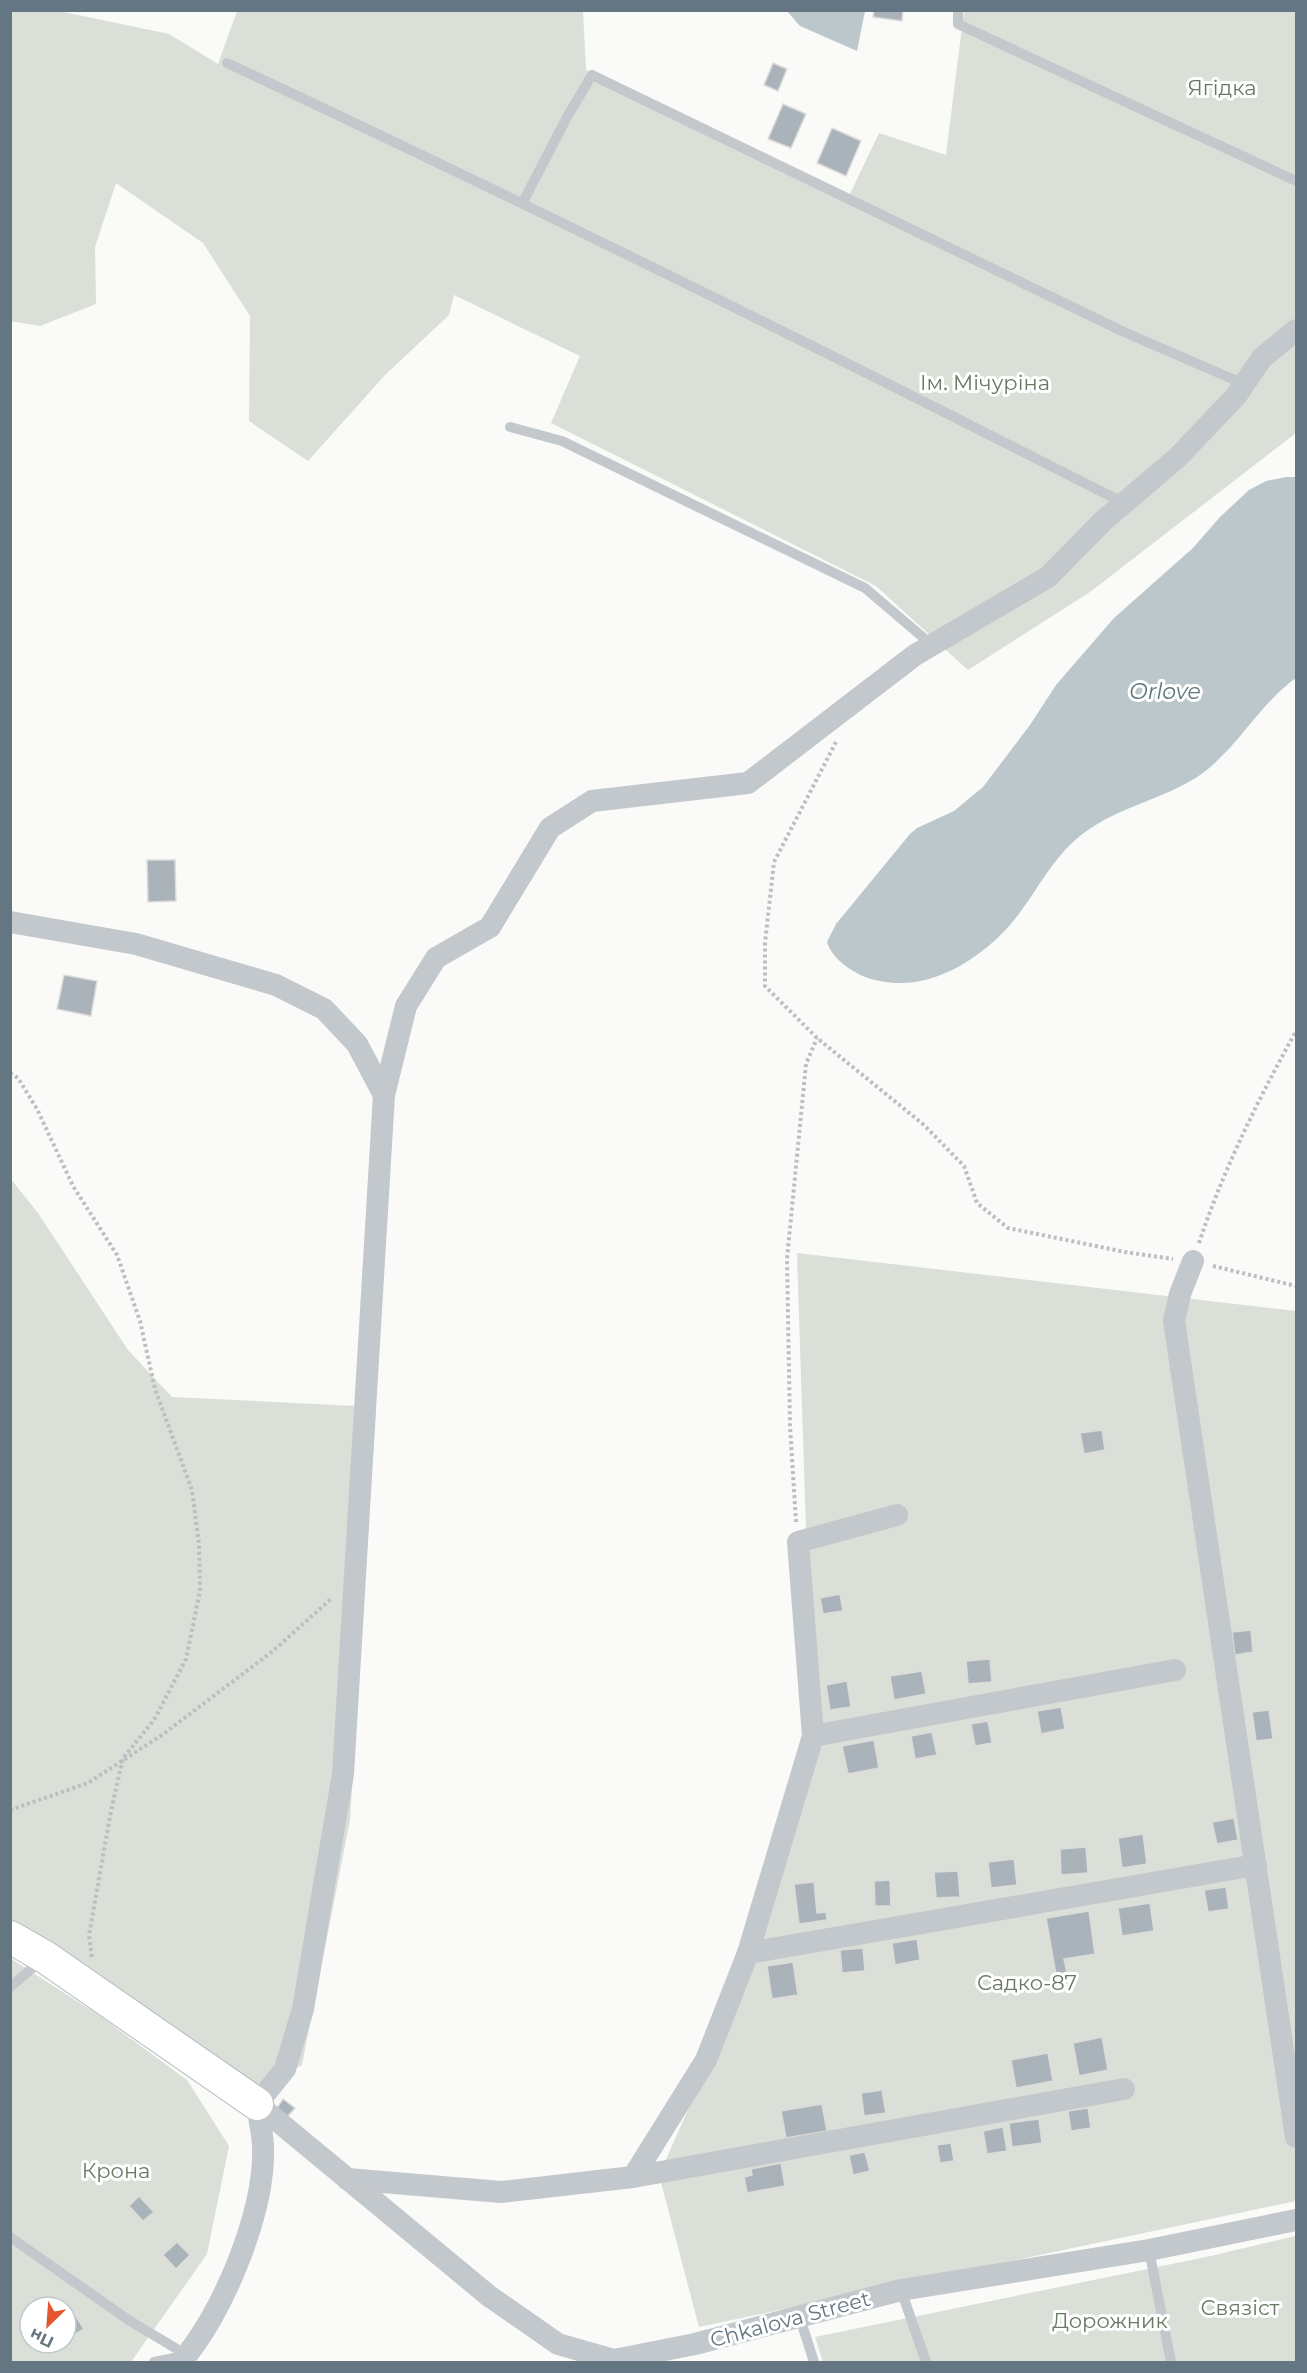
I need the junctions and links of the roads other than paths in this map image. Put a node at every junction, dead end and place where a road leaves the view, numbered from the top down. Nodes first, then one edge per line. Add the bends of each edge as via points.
1 (958, 10) edge
2 (227, 63) dead end
3 (1296, 181) edge
4 (523, 202) junction
5 (1296, 330) edge
6 (1244, 384) junction
7 (510, 427) dead end
8 (1124, 503) junction
9 (932, 645) junction
10 (10, 922) edge
11 (384, 1095) junction
12 (1193, 1261) road end
13 (897, 1515) dead end
14 (1175, 1670) dead end
15 (813, 1736) junction
16 (1256, 1865) junction
17 (10, 1938) edge
18 (748, 1953) junction
19 (45, 1957) junction
20 (10, 1987) edge
21 (1124, 2089) dead end
22 (257, 2104) junction
23 (1296, 2137) edge
24 (633, 2176) junction
25 (347, 2180) junction
26 (1296, 2220) edge
27 (10, 2237) edge
28 (1149, 2250) junction
29 (902, 2290) junction
30 (799, 2315) junction
31 (184, 2359) edge
32 (154, 2362) edge
33 (814, 2362) edge
34 (926, 2362) edge
35 (1171, 2362) edge

1 - 3 lane via 958,24
2 - 4 lane
4 - 6 lane via 592,75 1124,332
4 - 8 lane
5 - 6 street via 1262,358
6 - 8 street via 1178,457
7 - 9 lane via 562,441 865,588
8 - 9 street via 1047,577
9 - 11 street via 748,783 592,801 550,828 490,927 436,958 406,1006
10 - 11 street via 136,944 276,985 324,1009 357,1044
11 - 22 street via 343,1774 303,2009 285,2069
12 - 16 street via 1174,1321
13 - 15 street via 798,1542
14 - 15 street
15 - 18 street
16 - 18 street
16 - 23 street
17 - 19 street
18 - 24 street via 706,2060
19 - 20 lane
19 - 22 street
21 - 24 street
22 - 25 street, Chkalova Street
22 - 31 street via 263,2146 258,2198 232,2281
24 - 25 street via 501,2192
25 - 30 street, Chkalova Street via 489,2296 558,2344 614,2360 694,2344
26 - 28 street, Chkalova Street
27 - 31 lane
28 - 29 street, Chkalova Street
28 - 35 lane
29 - 30 street, Chkalova Street
29 - 34 lane
30 - 33 lane
31 - 32 lane

